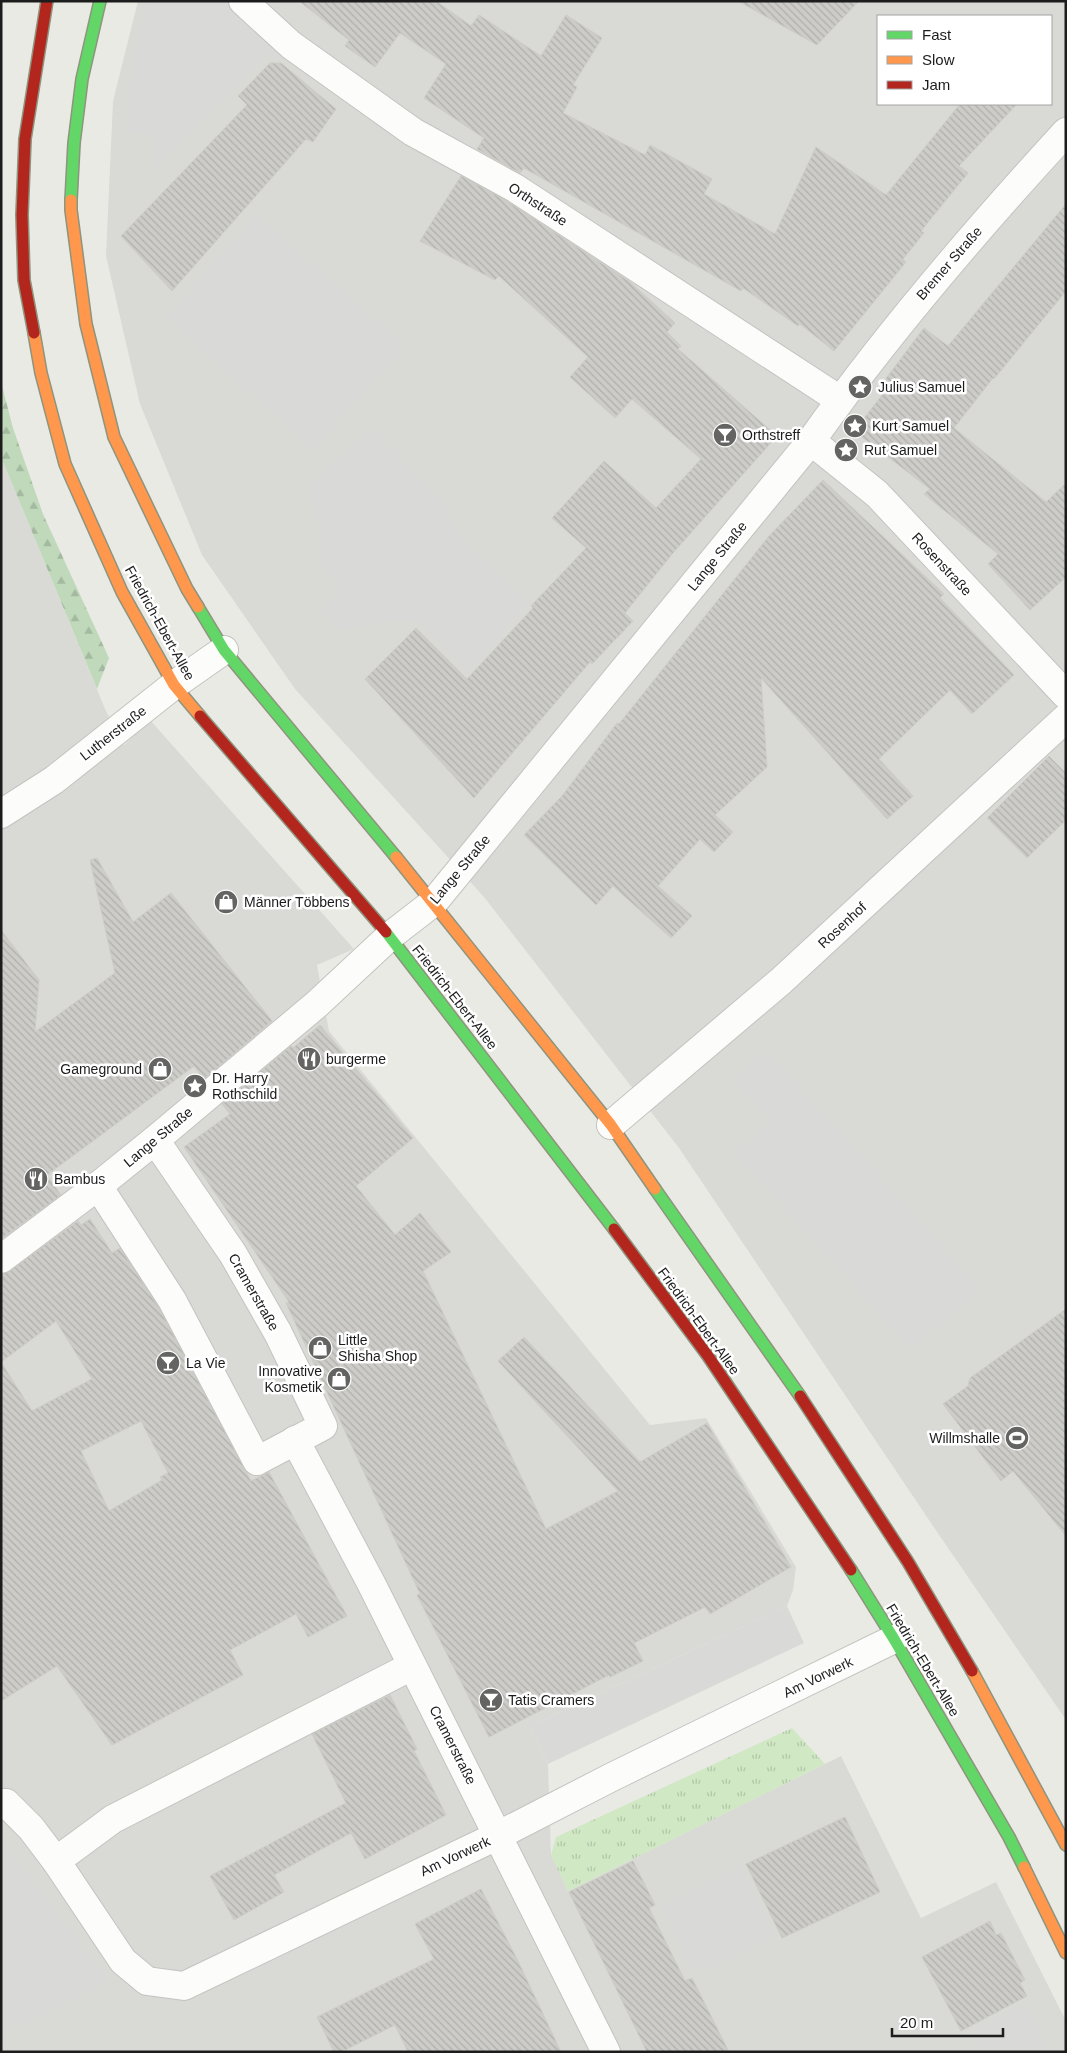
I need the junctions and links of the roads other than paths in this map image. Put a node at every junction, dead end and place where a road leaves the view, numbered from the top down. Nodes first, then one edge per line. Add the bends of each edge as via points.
1 (47, 1) edge
2 (100, 1) edge
3 (242, 1) edge
4 (1066, 132) edge
5 (840, 400) junction
6 (811, 441) junction
7 (224, 650) junction
8 (174, 684) junction
9 (1066, 694) edge
10 (1066, 718) edge
11 (1, 814) edge
12 (434, 902) junction
13 (390, 936) junction
14 (611, 1125) junction
15 (155, 1140) junction
16 (98, 1186) junction
17 (1, 1259) edge
18 (296, 1440) junction
19 (894, 1639) junction
20 (412, 1666) junction
21 (1, 1803) edge
22 (499, 1835) junction
23 (1066, 1845) edge
24 (56, 1861) junction
25 (1066, 1953) edge
26 (606, 2052) edge

1 - 8 main road, Friedrich-Ebert-Allee via 25,139 22,215 24,280 41,372 64,464 122,592
2 - 7 main road via 82,79 74,144 71,210 86,324 114,437 187,589
3 - 5 street, Orthstraße via 291,45 413,132 515,188
4 - 5 street, Bremer Straße via 921,296
5 - 6 street, Lange Straße
6 - 9 street, Rosenstraße via 877,494
6 - 12 street, Lange Straße
7 - 8 street, Lutherstraße
7 - 12 main road
8 - 11 street, Lutherstraße via 54,780
8 - 13 main road, Friedrich-Ebert-Allee
10 - 14 street, Rosenhof via 781,981
12 - 13 street, Lange Straße
12 - 14 main road
13 - 15 street, Lange Straße via 318,1004
13 - 19 main road, Friedrich-Ebert-Allee via 708,1356
14 - 23 main road via 815,1418 908,1562 984,1692
15 - 16 street, Lange Straße
15 - 18 street, Cramerstraße via 233,1254 278,1333 323,1426
16 - 17 street, Lange Straße
16 - 18 street, Cramerstraße via 172,1300 257,1461
18 - 20 street, Cramerstraße
19 - 22 street, Am Vorwerk via 612,1776
19 - 25 main road, Friedrich-Ebert-Allee via 1009,1837
20 - 22 street, Cramerstraße
20 - 24 street via 113,1819
21 - 24 street, Am Vorwerk via 6,1803 31,1828
22 - 24 street, Am Vorwerk via 184,1986 147,1981 123,1961
22 - 26 street, Cramerstraße

